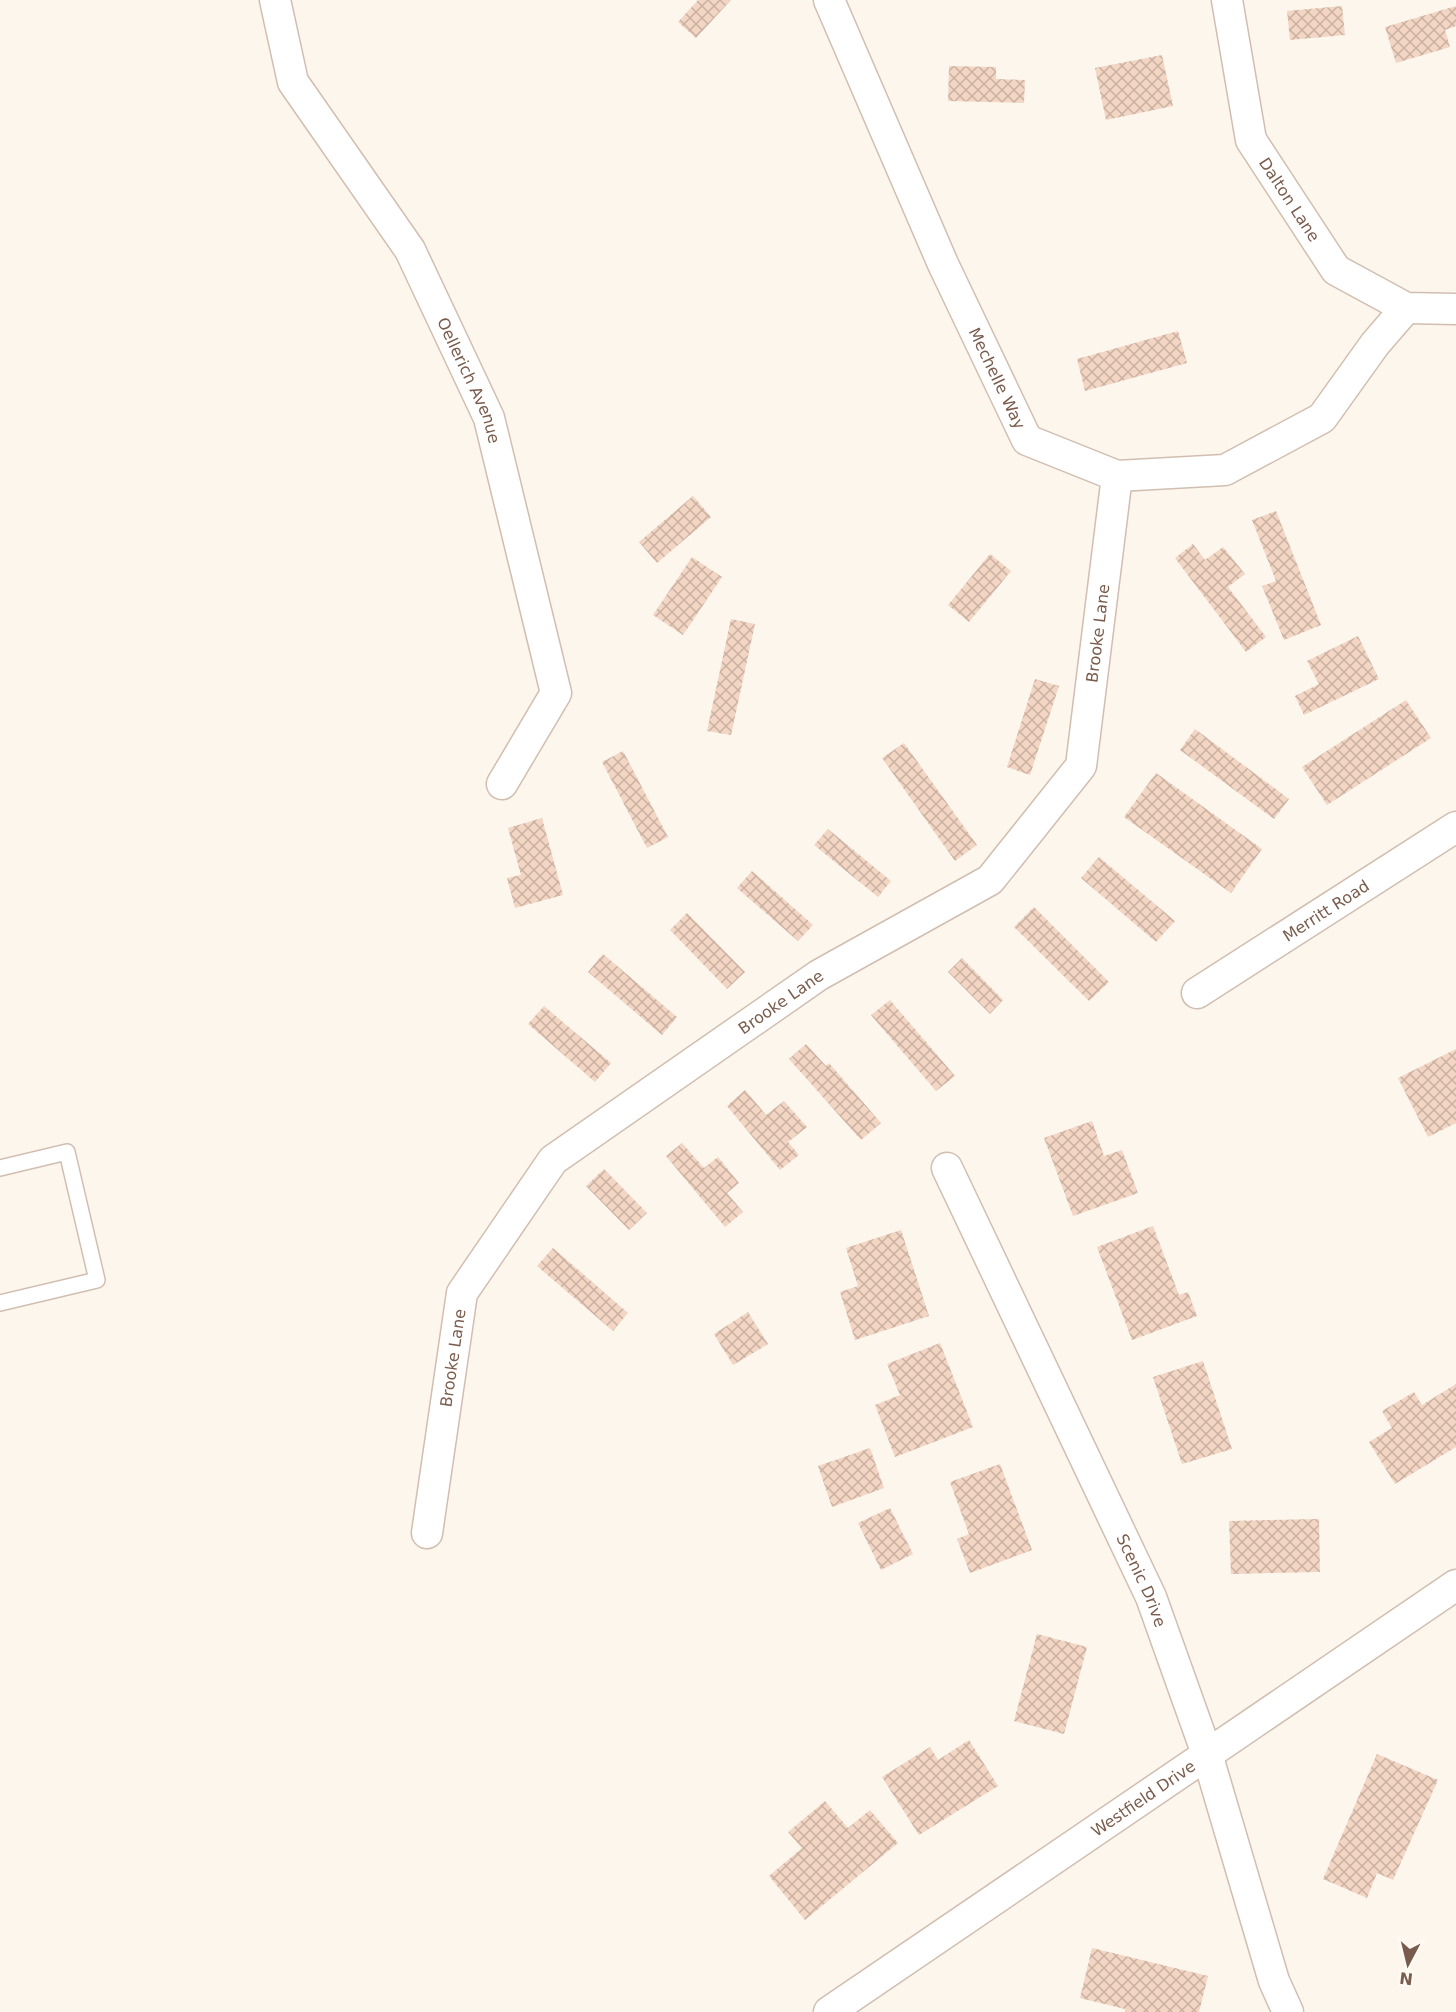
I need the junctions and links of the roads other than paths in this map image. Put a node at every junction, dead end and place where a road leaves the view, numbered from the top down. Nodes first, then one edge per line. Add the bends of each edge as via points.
1 (275, 0) edge
2 (829, 0) edge
3 (1227, 0) edge
4 (1406, 308) junction
5 (1456, 309) edge
6 (1117, 476) junction
7 (502, 784) dead end
8 (1456, 827) edge
9 (1197, 993) dead end
10 (0, 1168) edge
11 (947, 1168) dead end
12 (0, 1303) edge
13 (427, 1533) dead end
14 (1456, 1585) edge
15 (1207, 1754) junction
16 (829, 2012) edge
17 (1288, 2012) edge

1 - 7 street, Oellerich Avenue via 293,82 410,250 489,418 556,693
2 - 6 street, Mechelle Way via 944,264 1027,440
3 - 4 street, Dalton Lane via 1251,140 1336,270
4 - 5 street, Dalton Lane
4 - 6 street, Mechelle Way via 1322,418 1225,470
6 - 13 street, Brooke Lane via 1081,766 990,880 819,975 553,1160 462,1293
8 - 9 street, Merritt Road
10 - 12 lane via 67,1152 97,1280
11 - 15 street, Scenic Drive via 1151,1597
14 - 15 street, Westfield Drive
15 - 16 street, Westfield Drive
15 - 17 street, Scenic Drive via 1274,1981

